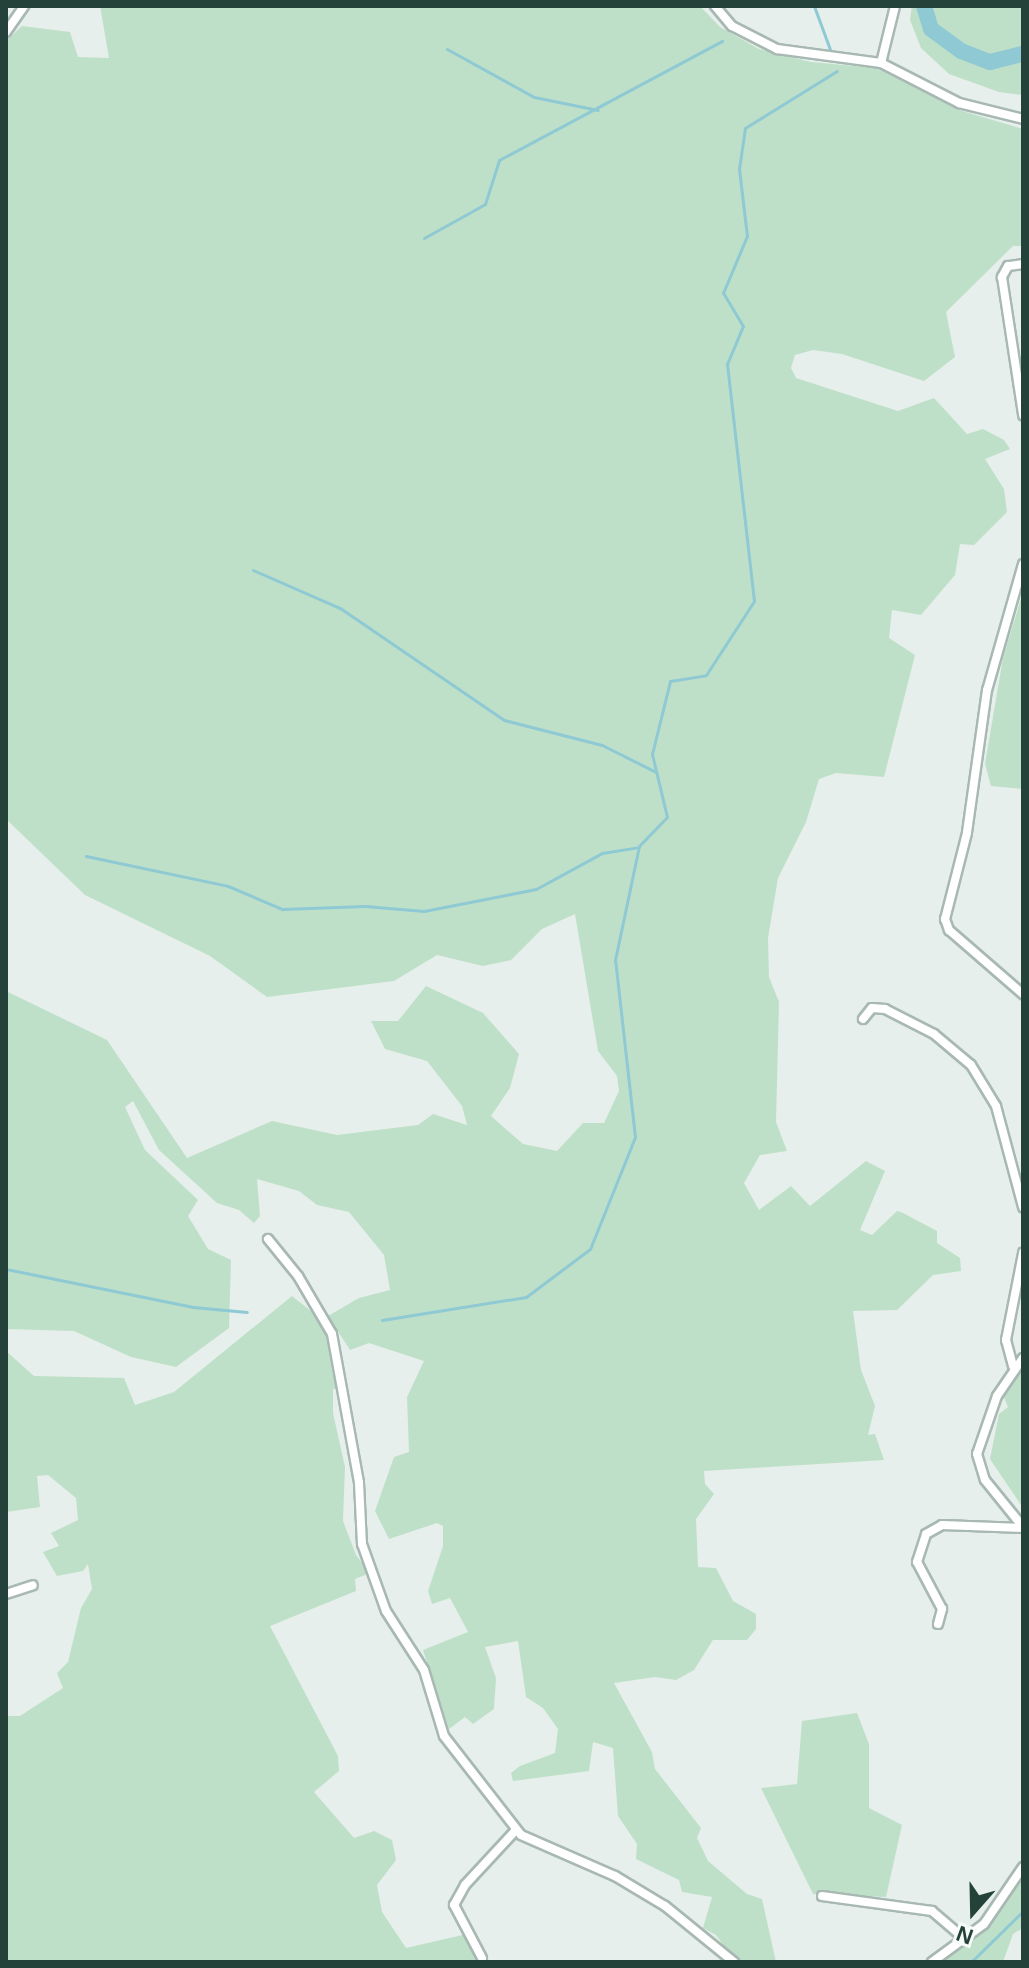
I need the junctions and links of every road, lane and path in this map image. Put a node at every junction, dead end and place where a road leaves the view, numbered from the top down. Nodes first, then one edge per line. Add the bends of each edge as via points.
1 (24, 6) edge
2 (715, 6) edge
3 (895, 6) edge
4 (6, 32) edge
5 (881, 63) junction
6 (1023, 119) edge
7 (1023, 264) edge
8 (1023, 415) edge
9 (1023, 564) edge
10 (1023, 994) edge
11 (863, 1019) dead end
12 (1023, 1207) edge
13 (268, 1239) dead end
14 (1023, 1253) edge
15 (1023, 1358) edge
16 (1013, 1366) junction
17 (1023, 1528) edge
18 (33, 1585) dead end
19 (6, 1594) edge
20 (938, 1624) dead end
21 (516, 1830) junction
22 (1023, 1867) edge
23 (822, 1896) dead end
24 (966, 1940) junction
25 (482, 1958) dead end
26 (734, 1962) edge
27 (932, 1962) edge

1 - 4 street
2 - 5 street via 732,26 777,49
3 - 5 street
5 - 6 street via 959,103
7 - 8 street via 1008,266 1002,277
9 - 10 street via 987,690 967,833 945,919 949,930
11 - 12 street via 872,1008 885,1009 934,1034 971,1065 996,1106
13 - 21 street via 295,1271 332,1334 359,1483 359,1530 386,1611 424,1670 444,1736
14 - 16 street via 1006,1340
15 - 16 street
16 - 17 street via 988,1416 977,1454 985,1480
17 - 20 street via 942,1525 926,1534 917,1562 942,1609
18 - 19 street
21 - 25 street via 465,1885 454,1905
21 - 26 street via 665,1906
22 - 24 street via 984,1924
23 - 24 street via 932,1911
24 - 27 street

